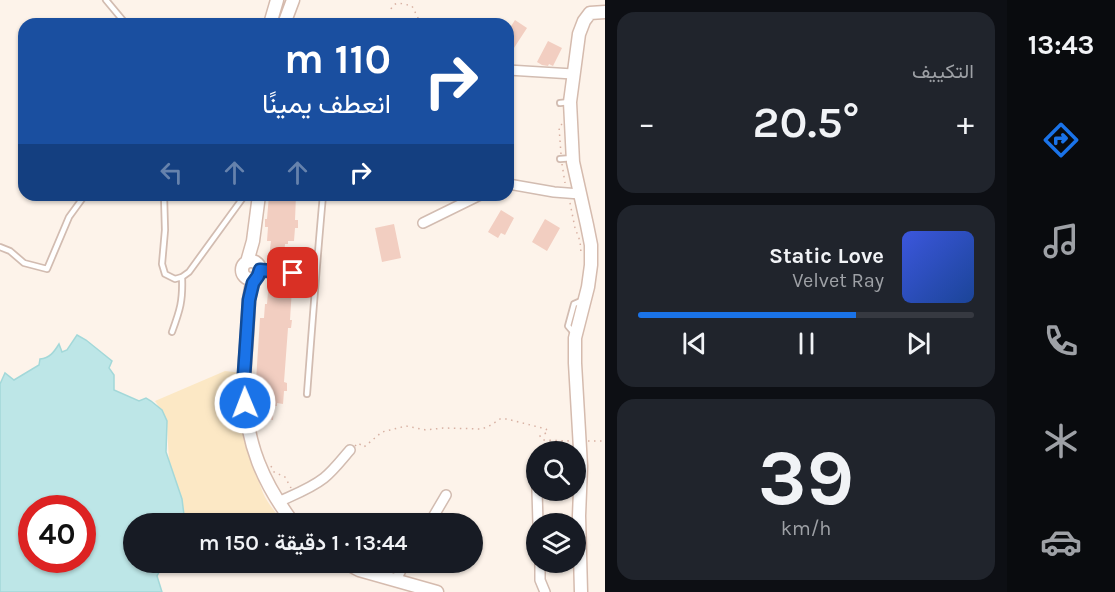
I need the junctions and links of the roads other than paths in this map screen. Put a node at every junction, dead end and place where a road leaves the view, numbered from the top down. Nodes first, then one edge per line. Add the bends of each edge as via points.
1 (106, 0) edge
2 (277, 0) edge
3 (293, 0) edge
4 (605, 12) edge
5 (121, 18) edge
6 (272, 18) edge
7 (286, 18) edge
8 (514, 70) edge
9 (573, 74) junction
10 (514, 185) edge
11 (574, 194) junction
12 (81, 201) edge
13 (164, 201) edge
14 (241, 201) edge
15 (258, 201) edge
16 (322, 201) edge
17 (468, 201) edge
18 (423, 223) dead end
19 (0, 247) edge
20 (253, 270) junction
21 (315, 274) junction
22 (182, 277) junction
23 (172, 332) dead end
24 (307, 394) dead end
25 (350, 450) road end
26 (446, 495) dead end
27 (278, 502) junction
28 (286, 513) edge
29 (435, 513) edge
30 (370, 573) edge
31 (400, 573) edge
32 (540, 573) edge
33 (396, 580) junction
34 (437, 592) edge
35 (545, 592) edge
36 (581, 592) edge

1 - 5 lane
2 - 6 street
3 - 7 street
4 - 9 street via 590,13 584,21
8 - 9 street
9 - 11 street via 565,103 571,119 565,159
10 - 11 street
11 - 36 street via 591,245 575,363
12 - 19 lane via 69,217 47,269 24,263
13 - 22 lane via 162,264 165,274 175,279
14 - 22 lane
15 - 20 street
16 - 21 lane
17 - 18 street
20 - 21 lane
20 - 27 street via 243,390 256,458
21 - 24 lane
22 - 23 lane via 182,306
25 - 27 street via 322,480
26 - 29 street
27 - 28 street
30 - 33 street
31 - 33 street
32 - 35 street
33 - 34 street

